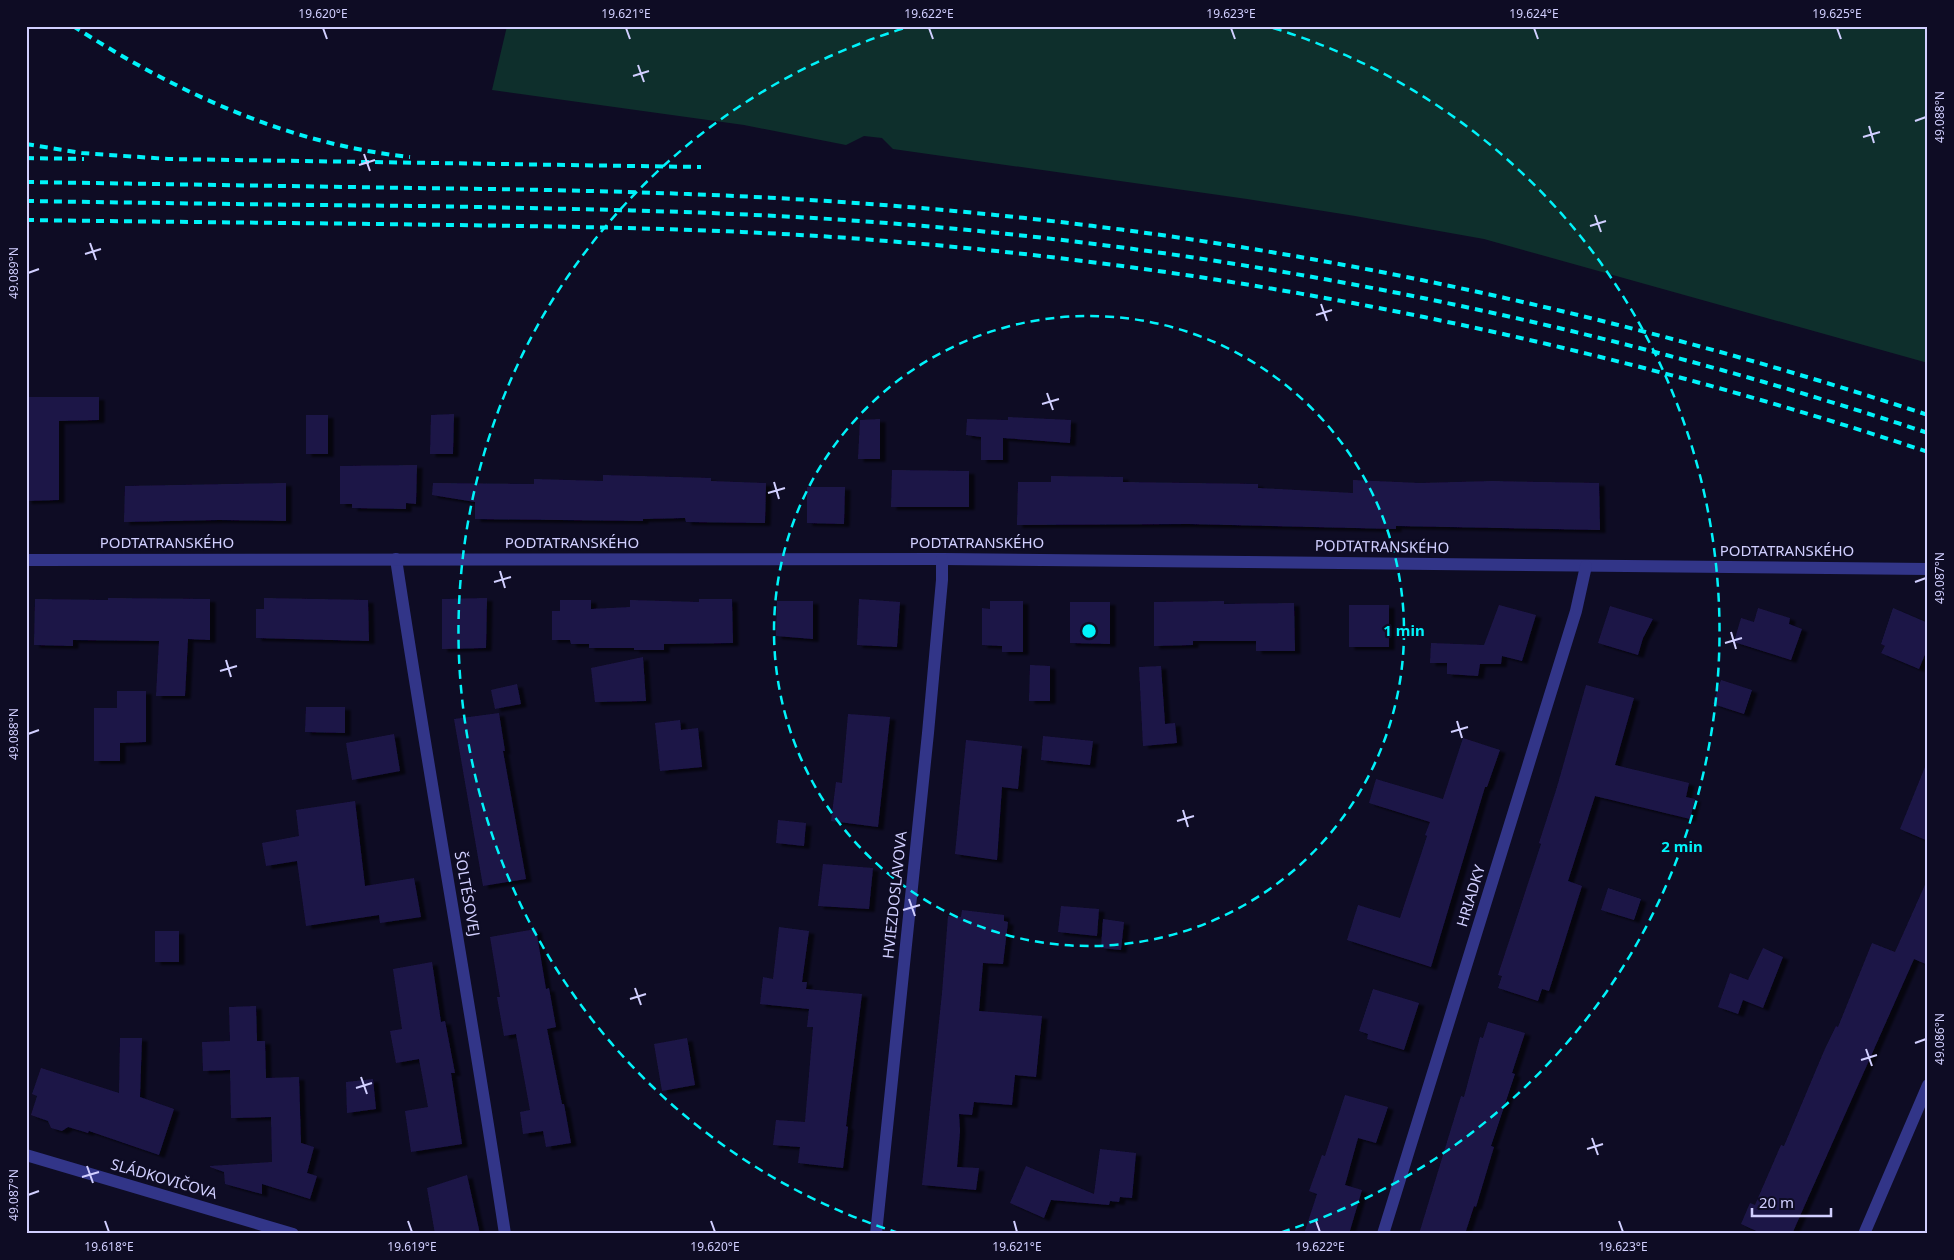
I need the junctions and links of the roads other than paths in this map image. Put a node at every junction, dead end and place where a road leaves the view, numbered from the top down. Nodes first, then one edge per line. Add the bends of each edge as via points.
1 (396, 559) junction
2 (942, 559) junction
3 (26, 560) edge
4 (1586, 566) junction
5 (1928, 569) edge
6 (1928, 1085) edge
7 (26, 1155) edge
8 (293, 1234) edge
9 (505, 1234) edge
10 (876, 1234) edge
11 (1383, 1234) edge
12 (1864, 1234) edge

1 - 2 street, PODTATRANSKÉHO
1 - 3 street, PODTATRANSKÉHO
1 - 9 street, ŠOLTÉSOVEJ
2 - 4 street, PODTATRANSKÉHO
2 - 10 street, HVIEZDOSLAVOVA via 928,733
4 - 5 street, PODTATRANSKÉHO
4 - 11 street, HRIADKY via 1576,611
6 - 12 street
7 - 8 street, SLÁDKOVIČOVA

